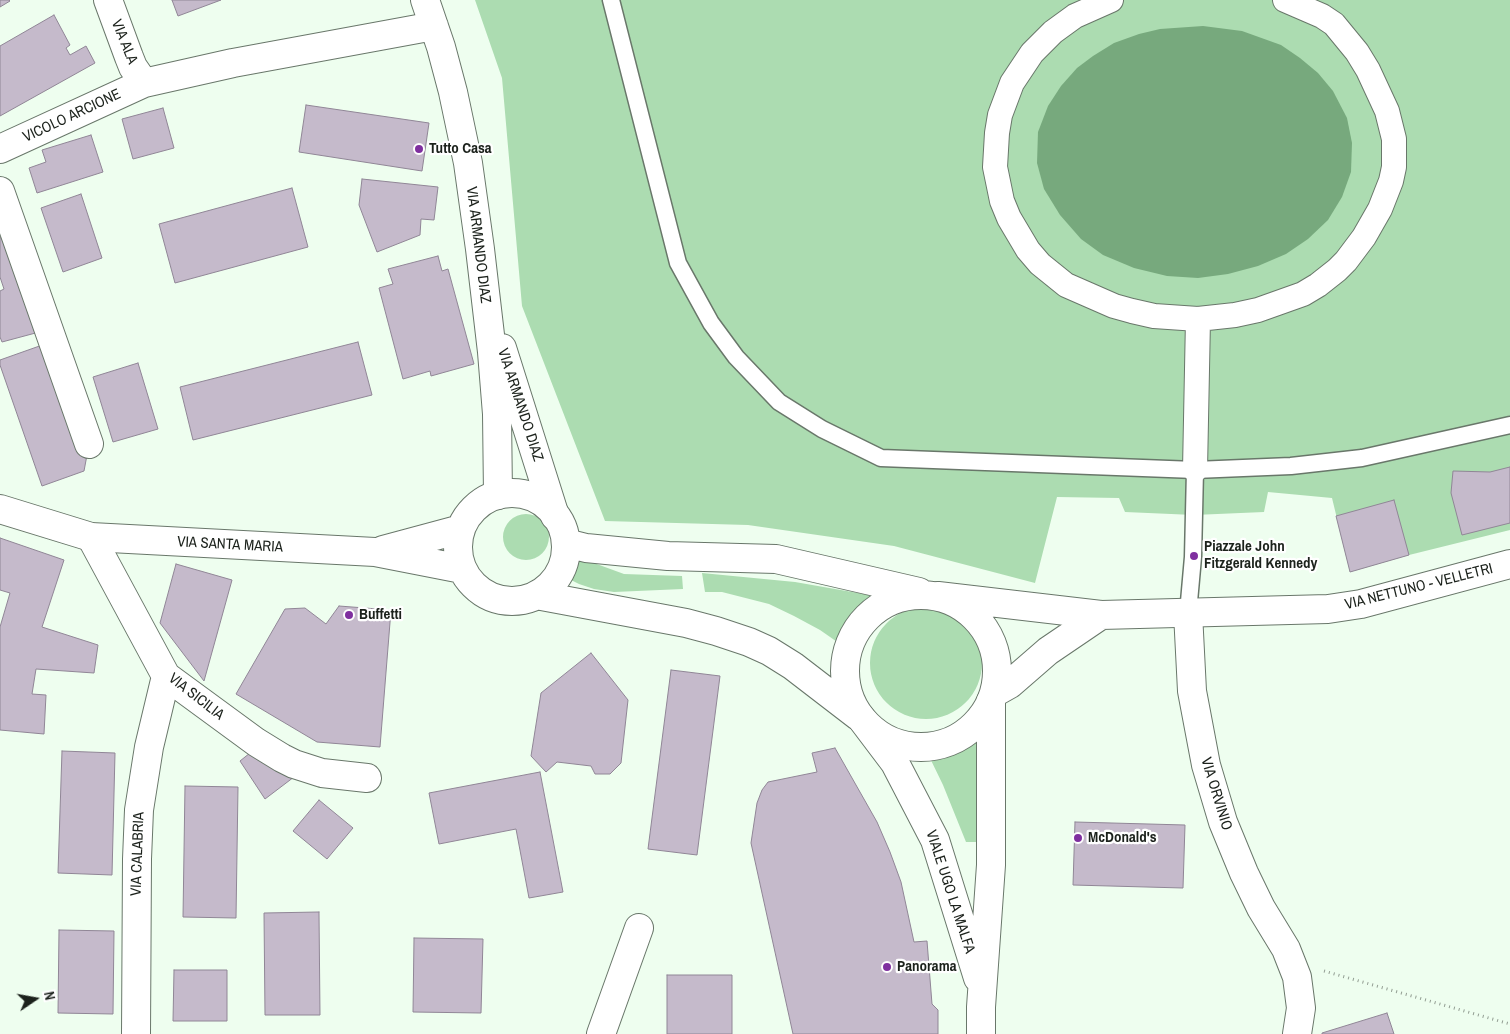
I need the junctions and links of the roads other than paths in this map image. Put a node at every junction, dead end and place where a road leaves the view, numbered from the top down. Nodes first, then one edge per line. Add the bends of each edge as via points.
1 (108, 0) edge
2 (425, 0) edge
3 (611, 0) edge
4 (1111, 0) edge
5 (1285, 0) edge
6 (1075, 8) edge
7 (1322, 8) edge
8 (434, 26) junction
9 (144, 82) junction
10 (0, 149) edge
11 (0, 191) edge
12 (485, 293) junction
13 (1198, 319) junction
14 (1510, 425) edge
15 (89, 444) dead end
16 (1195, 470) junction
17 (498, 495) junction
18 (0, 509) edge
19 (555, 516) junction
20 (461, 529) junction
21 (91, 537) junction
22 (566, 543) junction
23 (375, 552) junction
24 (1510, 564) edge
25 (462, 569) junction
26 (536, 595) junction
27 (932, 596) junction
28 (1188, 613) junction
29 (1101, 615) junction
30 (166, 676) junction
31 (992, 697) junction
32 (860, 718) junction
33 (367, 778) dead end
34 (639, 928) dead end
35 (983, 995) junction
36 (136, 1034) edge
37 (601, 1034) edge
38 (980, 1034) edge
39 (1298, 1034) edge

1 - 9 street, VIA ALA via 129,57
2 - 8 street, VIA ARMANDO DIAZ
3 - 16 lane via 678,263 711,323 736,357 780,402 822,429 882,458
4 - 6 street
5 - 7 street
6 - 13 street via 1032,53 1005,98 997,133 995,167 1008,218 1040,264 1066,285 1132,311
7 - 13 street via 1357,52 1387,111 1394,153 1391,181 1384,202 1346,261 1303,294 1258,310
8 - 9 street, VICOLO ARCIONE via 234,62
8 - 12 street, VIA ARMANDO DIAZ via 465,146
9 - 10 street, VICOLO ARCIONE
11 - 15 street
12 - 17 street, VIA ARMANDO DIAZ via 497,414
12 - 19 street, VIA ARMANDO DIAZ
13 - 16 street
14 - 16 lane via 1340,461
16 - 28 lane
17 - 19 street via 530,496
17 - 20 street via 472,511
18 - 21 street, VIA SANTA MARIA
19 - 22 street
20 - 23 street
20 - 25 street via 458,554
21 - 23 street, VIA SANTA MARIA
21 - 30 street, VIA SICILIA
22 - 26 street via 564,562 558,576
22 - 27 street via 668,556 776,559
23 - 25 street, VIA SANTA MARIA
24 - 28 street, VIA NETTUNO - VELLETRI via 1328,610
25 - 26 street via 472,584 494,598 519,601
26 - 32 street via 728,634 769,651 794,666
27 - 29 street
27 - 31 street via 957,604 974,616 986,632 997,672
27 - 32 street via 906,596 885,603 867,616 854,634 846,655 845,677 850,698
28 - 29 street
28 - 39 street, VIA ORVINIO via 1190,675 1202,748 1223,822 1244,873 1292,962 1301,1008
29 - 31 street
30 - 33 street, VIA SICILIA via 282,758 308,769
30 - 36 street, VIA CALABRIA via 149,747 140,810
31 - 32 street via 979,720 962,735 941,744 919,747 897,743 877,733
31 - 35 street, VIALE UGO LA MALFA via 990,865
32 - 35 street, VIALE UGO LA MALFA via 895,763 935,840
34 - 37 street
35 - 38 street, VIALE UGO LA MALFA

